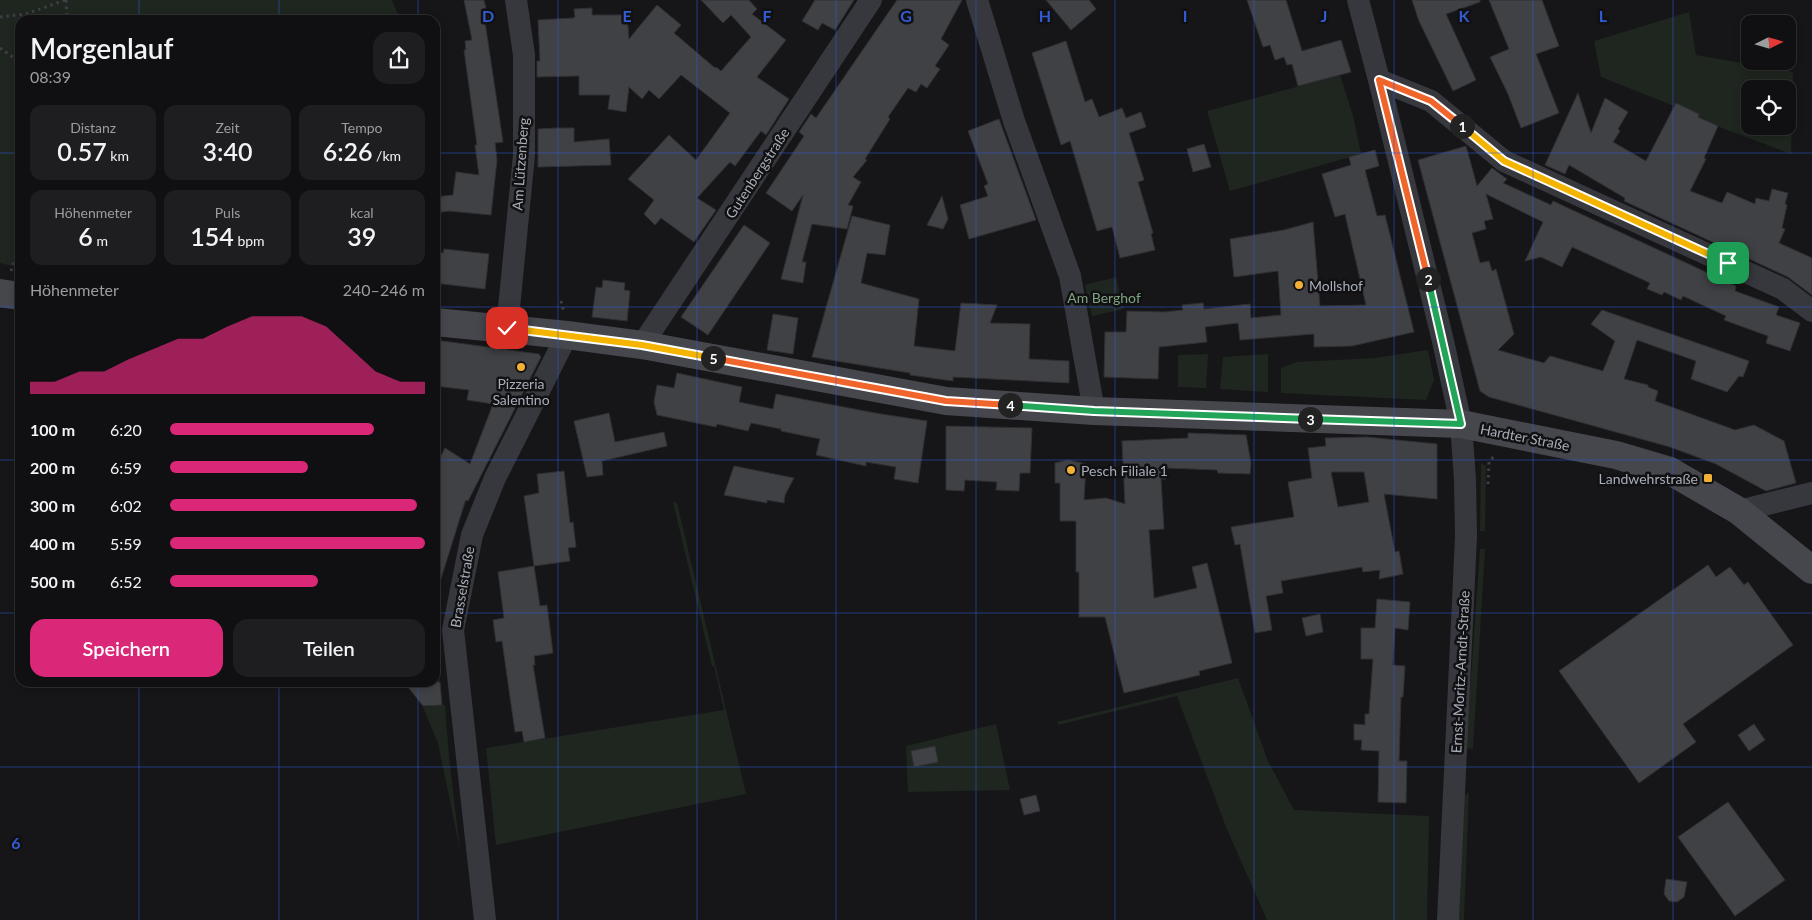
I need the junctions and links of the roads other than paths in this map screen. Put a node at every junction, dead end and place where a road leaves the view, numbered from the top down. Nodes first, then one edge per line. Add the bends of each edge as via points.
1 (516, 0) edge
2 (871, 0) edge
3 (977, 0) edge
4 (1358, 0) edge
5 (1379, 80) junction
6 (0, 293) edge
7 (15, 295) edge
8 (1812, 311) edge
9 (440, 322) edge
10 (507, 328) junction
11 (568, 335) junction
12 (642, 345) junction
13 (1094, 411) junction
14 (1461, 424) junction
15 (1812, 493) edge
16 (1739, 511) junction
17 (1812, 570) edge
18 (485, 920) edge
19 (1448, 920) edge

1 - 10 street, Am Lützenberg via 524,55 524,155
2 - 12 street, Gutenbergstraße
3 - 13 street via 1014,121 1070,276
4 - 5 street
5 - 8 street via 1431,101 1504,161 1784,289
5 - 14 street
6 - 7 main road
9 - 10 main road, Hardter Straße
10 - 11 main road, Hardter Straße
11 - 12 main road, Hardter Straße
11 - 18 street, Brasselstraße via 495,478 472,535 453,630
12 - 13 main road, Hardter Straße via 946,401
13 - 14 main road, Hardter Straße
14 - 16 main road, Hardter Straße via 1607,453 1670,471
14 - 19 street, Ernst-Moritz-Arndt-Straße via 1466,537
15 - 16 street
16 - 17 main road, Hardter Straße

